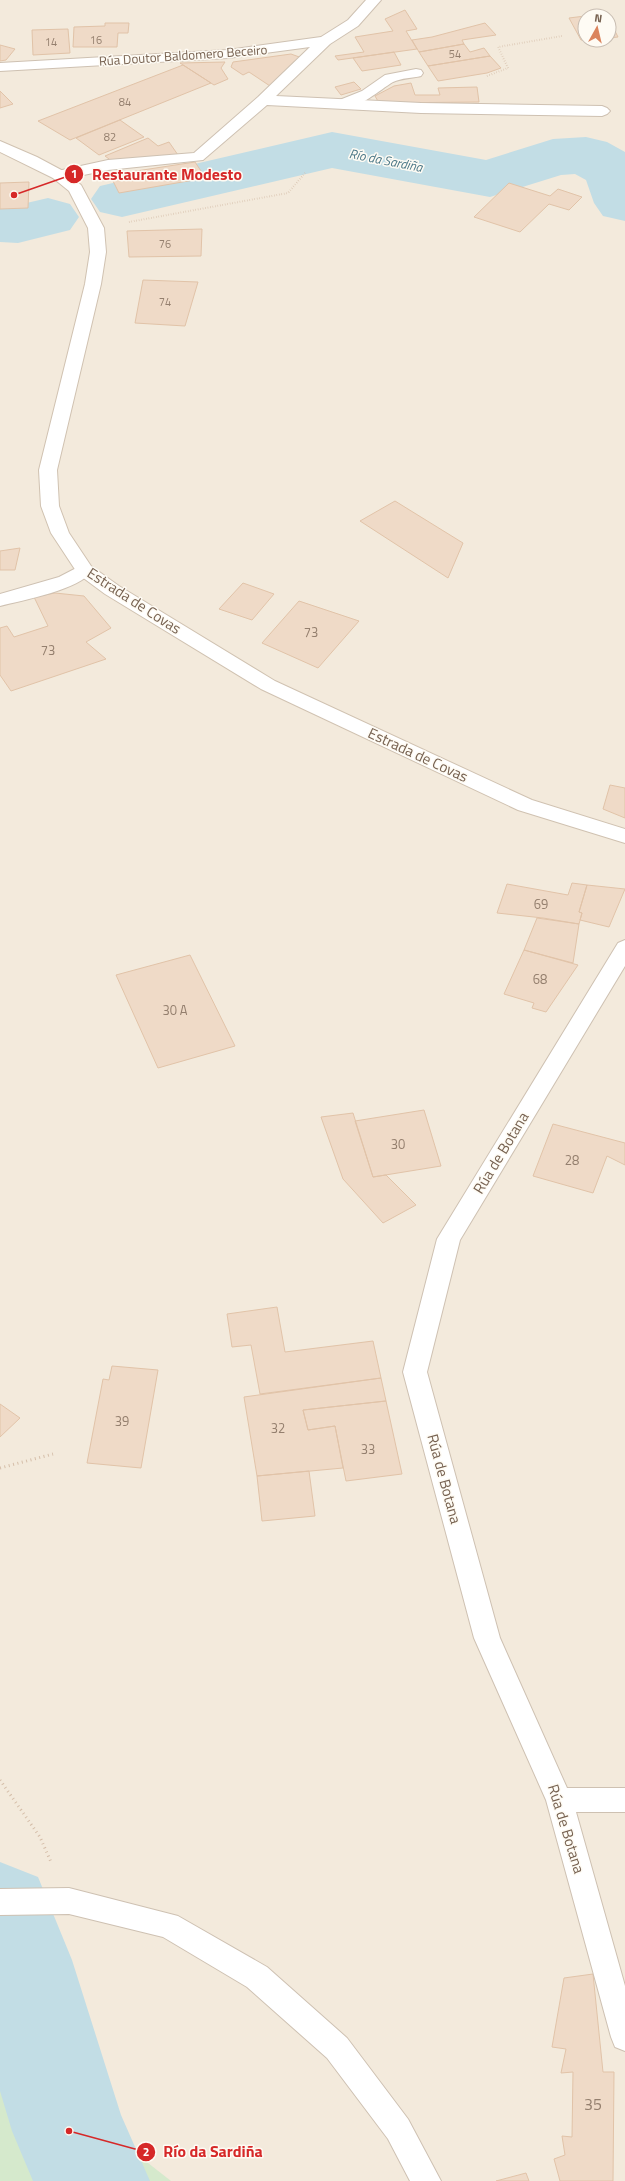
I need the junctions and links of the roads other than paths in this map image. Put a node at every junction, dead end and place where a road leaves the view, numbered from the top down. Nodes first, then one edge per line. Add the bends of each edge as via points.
1 (374, 0) edge
2 (325, 41) junction
3 (0, 67) edge
4 (416, 73) dead end
5 (263, 100) junction
6 (342, 104) junction
7 (602, 111) dead end
8 (0, 146) edge
9 (59, 175) junction
10 (84, 570) junction
11 (0, 600) edge
12 (625, 836) edge
13 (625, 948) edge
14 (559, 1800) junction
15 (625, 1800) edge
16 (0, 1902) edge
17 (625, 2037) edge
18 (426, 2181) edge

1 - 2 street, Rúa Doutor Baldomero Beceiro via 353,23
2 - 3 street, Rúa Doutor Baldomero Beceiro via 228,54
2 - 5 street
4 - 6 street via 390,78 367,94
5 - 6 street
5 - 9 street via 198,157 108,165
6 - 7 street
8 - 9 street, Estrada de Covas
9 - 10 street, Estrada de Covas via 75,188 84,203 96,228 98,252 93,284 48,470 50,506 60,533
10 - 11 street via 66,581
10 - 12 street, Estrada de Covas via 112,590 268,685 525,805
13 - 14 street, Rúa de Botana via 449,1239 415,1372 487,1638
14 - 15 street
14 - 17 street, Rúa de Botana
16 - 18 street via 69,1901 168,1925 257,1977 337,2048 398,2129

